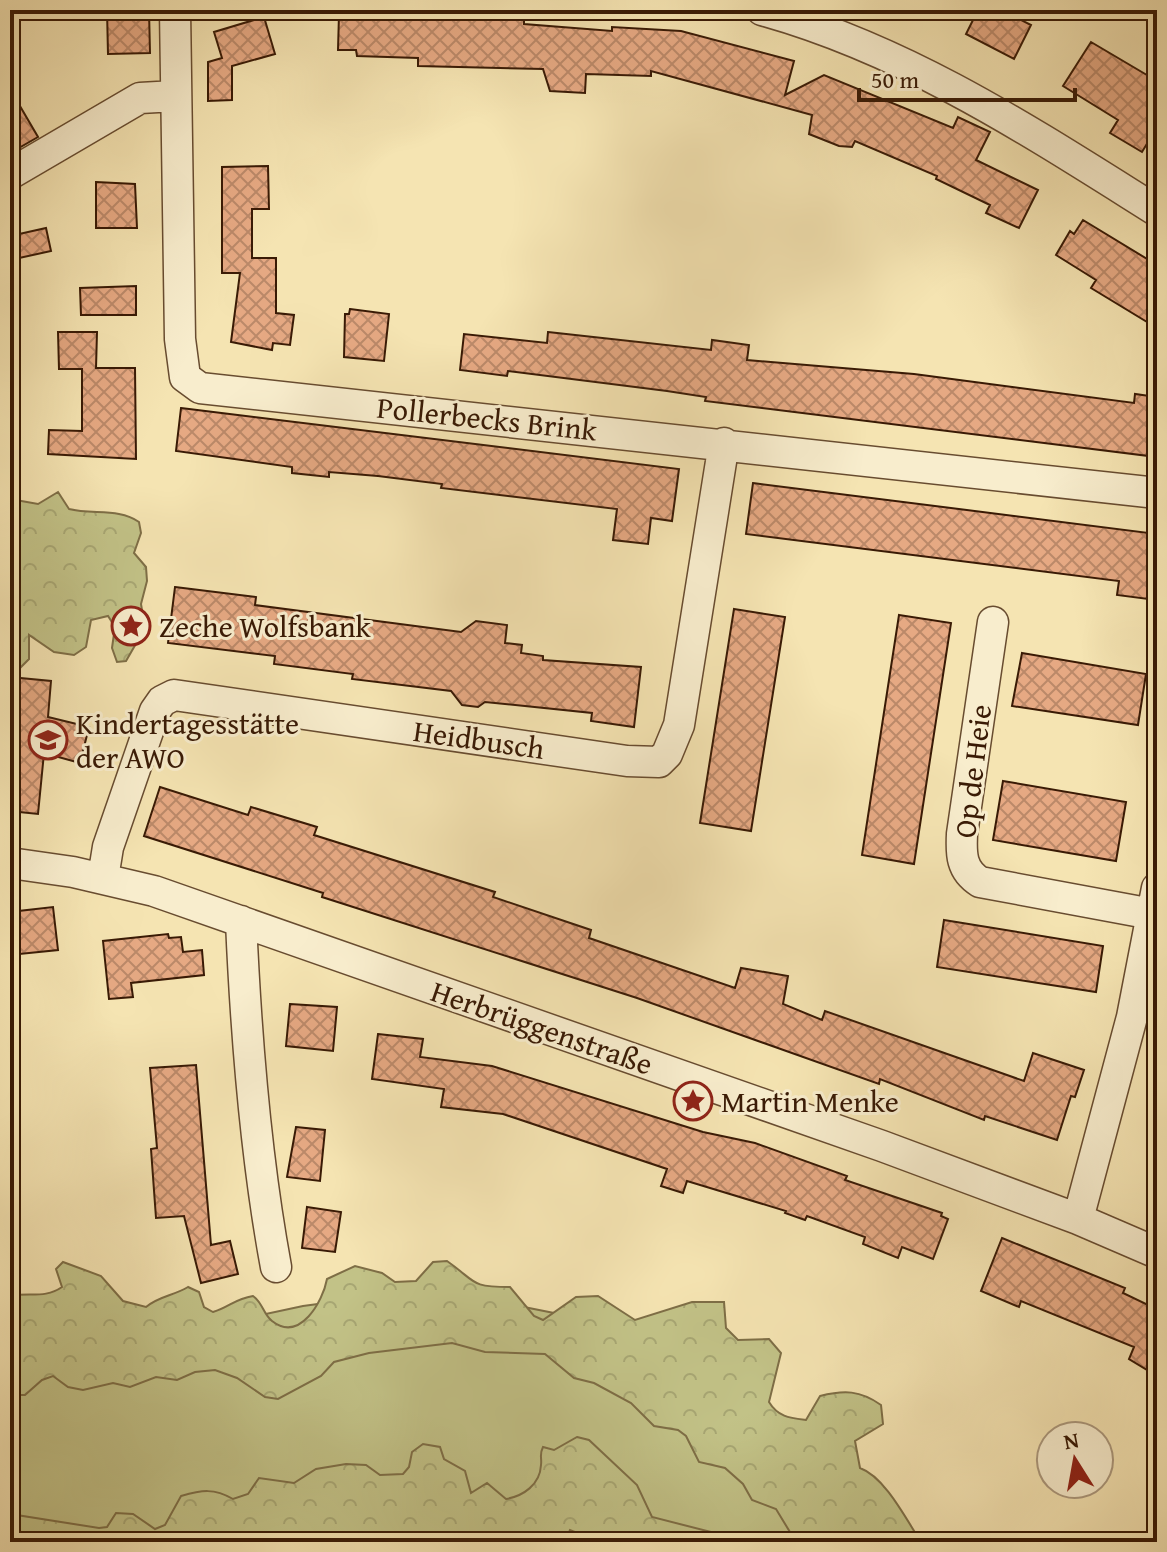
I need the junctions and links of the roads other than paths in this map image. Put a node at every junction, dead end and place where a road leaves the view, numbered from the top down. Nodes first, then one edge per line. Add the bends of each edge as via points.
1 (175, 10) edge
2 (762, 10) edge
3 (793, 14) edge
4 (175, 96) junction
5 (10, 174) edge
6 (1157, 211) edge
7 (724, 443) junction
8 (1157, 493) edge
9 (993, 622) dead end
10 (10, 863) edge
11 (103, 878) junction
12 (1154, 901) edge
13 (241, 921) junction
14 (1078, 1219) junction
15 (1157, 1253) edge
16 (276, 1267) dead end

1 - 4 street, Pollerbecks Brink
2 - 3 street
3 - 6 street via 941,80
4 - 5 street via 140,98
4 - 7 street, Pollerbecks Brink via 180,339 185,377 193,384
7 - 8 street, Pollerbecks Brink
7 - 11 street, Heidbusch via 679,725 659,762 174,695 155,711 108,847
9 - 12 street, Op de Heie via 962,834 970,876 980,882
10 - 11 street, Herbrüggenstraße
11 - 13 street, Herbrüggenstraße
12 - 14 street, Op de Heie via 1132,1017
13 - 14 street, Herbrüggenstraße
13 - 16 street via 266,1215
14 - 15 street, Herbrüggenstraße

